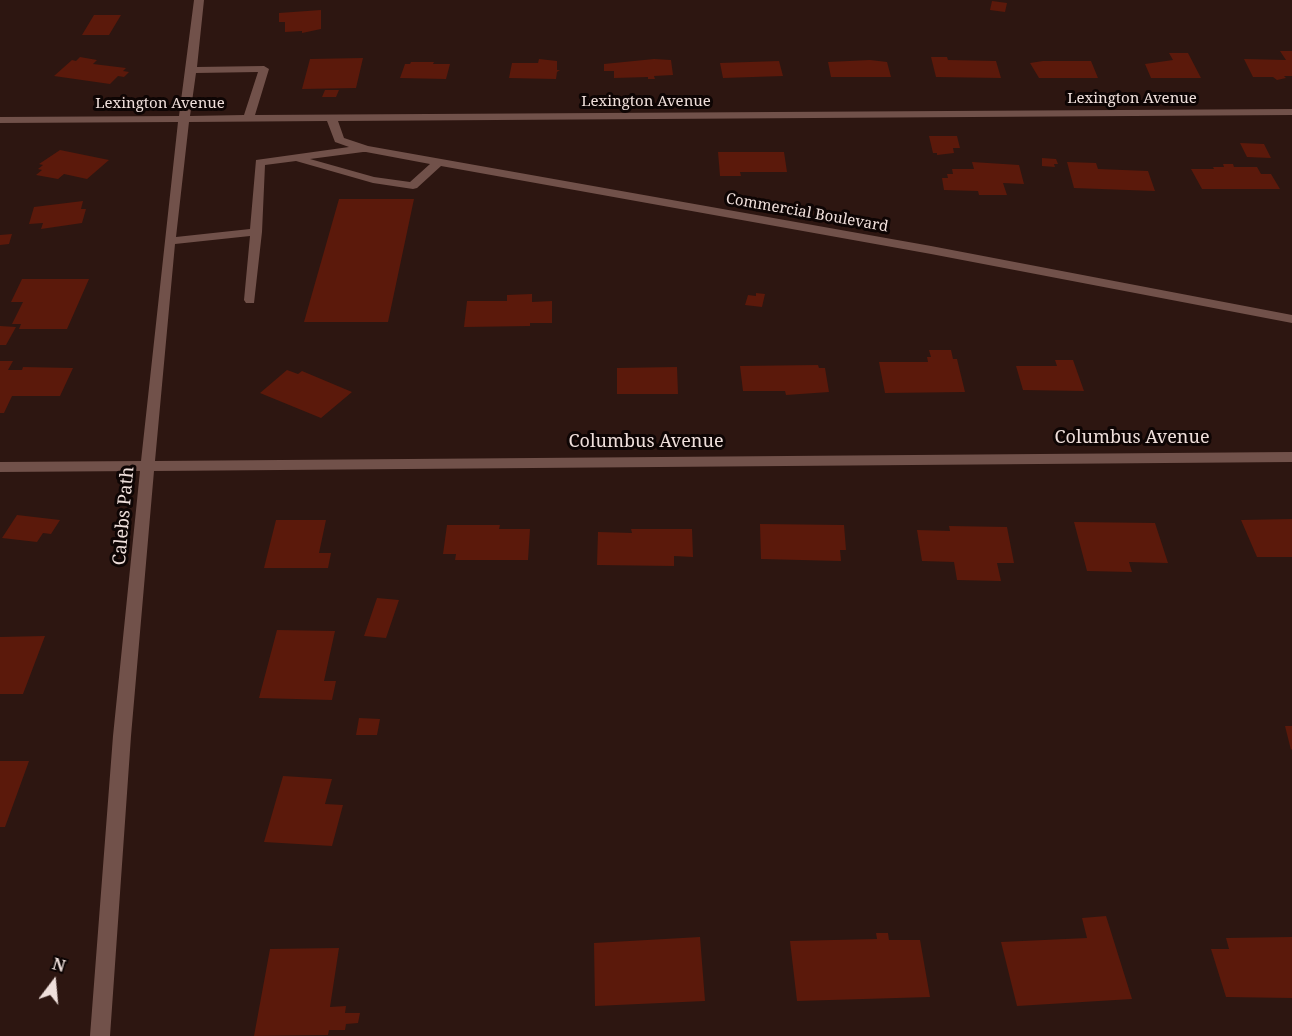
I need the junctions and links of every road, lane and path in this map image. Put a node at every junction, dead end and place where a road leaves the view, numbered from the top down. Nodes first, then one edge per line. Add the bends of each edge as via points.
1 (199, 0) edge
2 (191, 70) junction
3 (1292, 112) edge
4 (183, 119) junction
5 (248, 119) junction
6 (0, 120) edge
7 (332, 120) junction
8 (366, 149) junction
9 (293, 158) junction
10 (438, 162) junction
11 (256, 232) junction
12 (170, 241) junction
13 (250, 300) dead end
14 (1292, 319) edge
15 (1292, 457) edge
16 (148, 465) junction
17 (0, 467) edge
18 (100, 1036) edge

1 - 2 street, Calebs Path
2 - 4 street, Calebs Path
2 - 5 street via 264,69
3 - 7 street, Lexington Avenue
4 - 5 street, Lexington Avenue
4 - 6 street, Lexington Avenue
4 - 12 street, Calebs Path
5 - 7 street, Lexington Avenue
7 - 8 street, Commercial Boulevard via 339,140
8 - 9 street
8 - 10 street, Commercial Boulevard
9 - 10 street via 373,180 412,186
9 - 11 street via 260,162
10 - 14 street, Commercial Boulevard
11 - 12 street
11 - 13 street
12 - 16 street, Calebs Path
15 - 16 street, Columbus Avenue
16 - 17 street, Columbus Avenue
16 - 18 street, Calebs Path via 122,736

